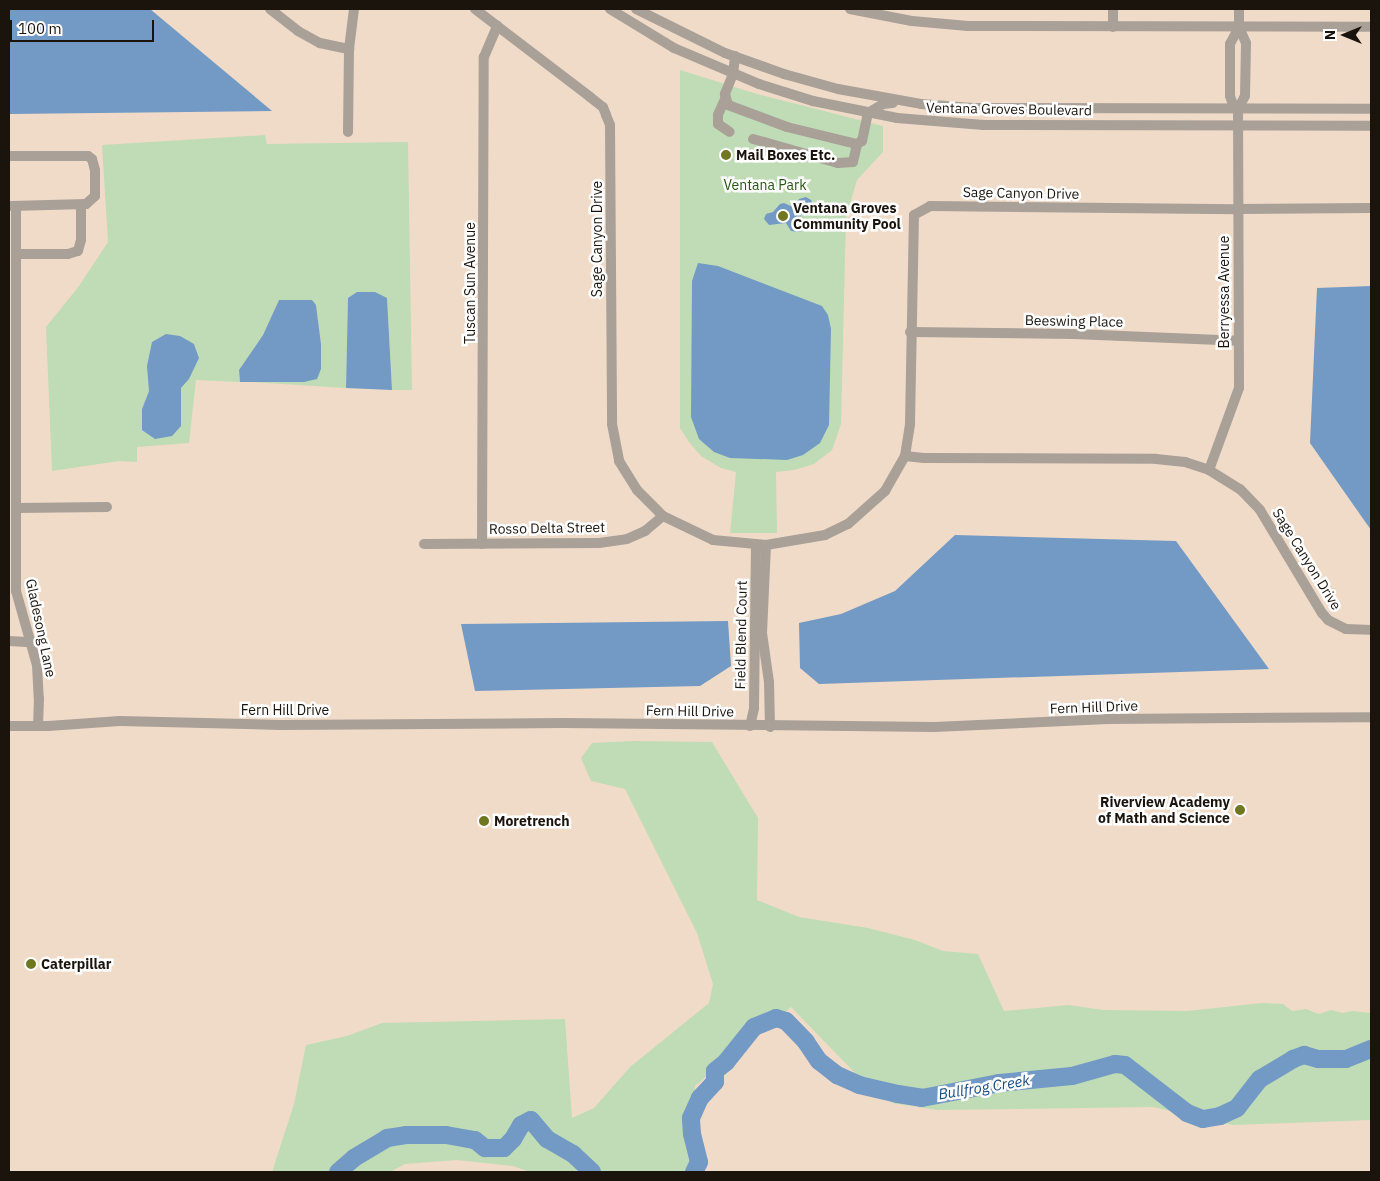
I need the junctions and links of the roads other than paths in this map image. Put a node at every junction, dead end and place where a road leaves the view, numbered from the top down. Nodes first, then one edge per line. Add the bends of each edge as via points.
1 (270, 9) edge
2 (354, 9) edge
3 (475, 9) edge
4 (610, 9) edge
5 (636, 9) edge
6 (850, 9) edge
7 (1113, 9) edge
8 (1239, 9) edge
9 (896, 14) edge
10 (497, 26) junction
11 (1113, 27) junction
12 (1239, 27) junction
13 (1371, 27) edge
14 (349, 49) junction
15 (734, 56) junction
16 (733, 74) junction
17 (725, 99) junction
18 (907, 102) junction
19 (1371, 108) edge
20 (1238, 109) junction
21 (868, 113) junction
22 (1238, 124) junction
23 (1371, 126) edge
24 (348, 132) dead end
25 (730, 132) dead end
26 (753, 139) dead end
27 (857, 144) junction
28 (9, 156) edge
29 (12, 206) edge
30 (81, 206) junction
31 (1371, 208) edge
32 (1237, 209) junction
33 (16, 254) junction
34 (910, 332) junction
35 (1238, 341) junction
36 (905, 456) junction
37 (1209, 470) junction
38 (106, 507) dead end
39 (16, 508) junction
40 (663, 516) junction
41 (424, 544) dead end
42 (482, 544) junction
43 (761, 545) junction
44 (12, 591) edge
45 (1371, 630) edge
46 (9, 641) edge
47 (31, 642) junction
48 (1371, 717) edge
49 (9, 726) edge
50 (38, 726) junction
51 (750, 726) junction
52 (770, 726) junction

1 - 14 street via 320,43
2 - 14 street
3 - 10 street, Sage Canyon Drive
4 - 16 street, Ventana Groves Boulevard via 674,48
5 - 15 street, Ventana Groves Boulevard
6 - 9 street
7 - 11 street
8 - 12 street, Berryessa Avenue
9 - 11 street via 968,26
10 - 40 street, Sage Canyon Drive via 590,97 606,115 610,132 612,424 618,460 637,490
10 - 42 street, Tuscan Sun Avenue via 484,57
11 - 12 street
12 - 13 street
12 - 20 street, Berryessa Avenue via 1246,43 1245,94
12 - 20 street, Berryessa Avenue via 1230,44 1230,96
14 - 24 street
15 - 16 street
15 - 18 street, Ventana Groves Boulevard via 810,82
16 - 17 street
16 - 21 street, Ventana Groves Boulevard via 813,101
17 - 25 street via 718,124
17 - 27 street via 728,106 787,127
18 - 20 street, Ventana Groves Boulevard via 973,108
18 - 21 street via 883,104
19 - 20 street, Ventana Groves Boulevard
20 - 22 street, Berryessa Avenue
21 - 22 street, Ventana Groves Boulevard via 926,122 984,125
21 - 27 street via 862,141
22 - 23 street, Ventana Groves Boulevard
22 - 32 street, Berryessa Avenue
26 - 27 street via 838,163 853,162
28 - 30 street via 88,156 94,164 95,193 93,199
29 - 30 street
29 - 33 street, Gladesong Lane
30 - 33 street via 78,251 68,254
31 - 32 street, Sage Canyon Drive
32 - 34 street, Sage Canyon Drive via 930,206 914,215
32 - 35 street, Berryessa Avenue
33 - 39 street, Gladesong Lane
34 - 35 street, Beeswing Place
34 - 36 street, Sage Canyon Drive via 910,423
35 - 37 street, Berryessa Avenue via 1239,388
36 - 37 street, Sage Canyon Drive via 1156,459 1185,462
36 - 43 street, Sage Canyon Drive via 885,490 848,524 825,535
37 - 45 street, Sage Canyon Drive via 1240,489 1260,510 1328,620 1346,629
38 - 39 street
39 - 44 street, Gladesong Lane
40 - 42 street, Rosso Delta Street via 645,531 627,539 599,543
40 - 43 street, Sage Canyon Drive via 713,540
41 - 42 street, Rosso Delta Street
43 - 51 street, Field Blend Court via 754,708
43 - 52 street, Field Blend Court via 762,633 769,682
44 - 47 street, Gladesong Lane
46 - 47 street
47 - 50 street, Gladesong Lane via 38,675
48 - 52 street, Fern Hill Drive via 1108,719 934,727
49 - 50 street, Fern Hill Drive
50 - 51 street, Fern Hill Drive via 120,721 280,725 563,723
51 - 52 street, Fern Hill Drive

